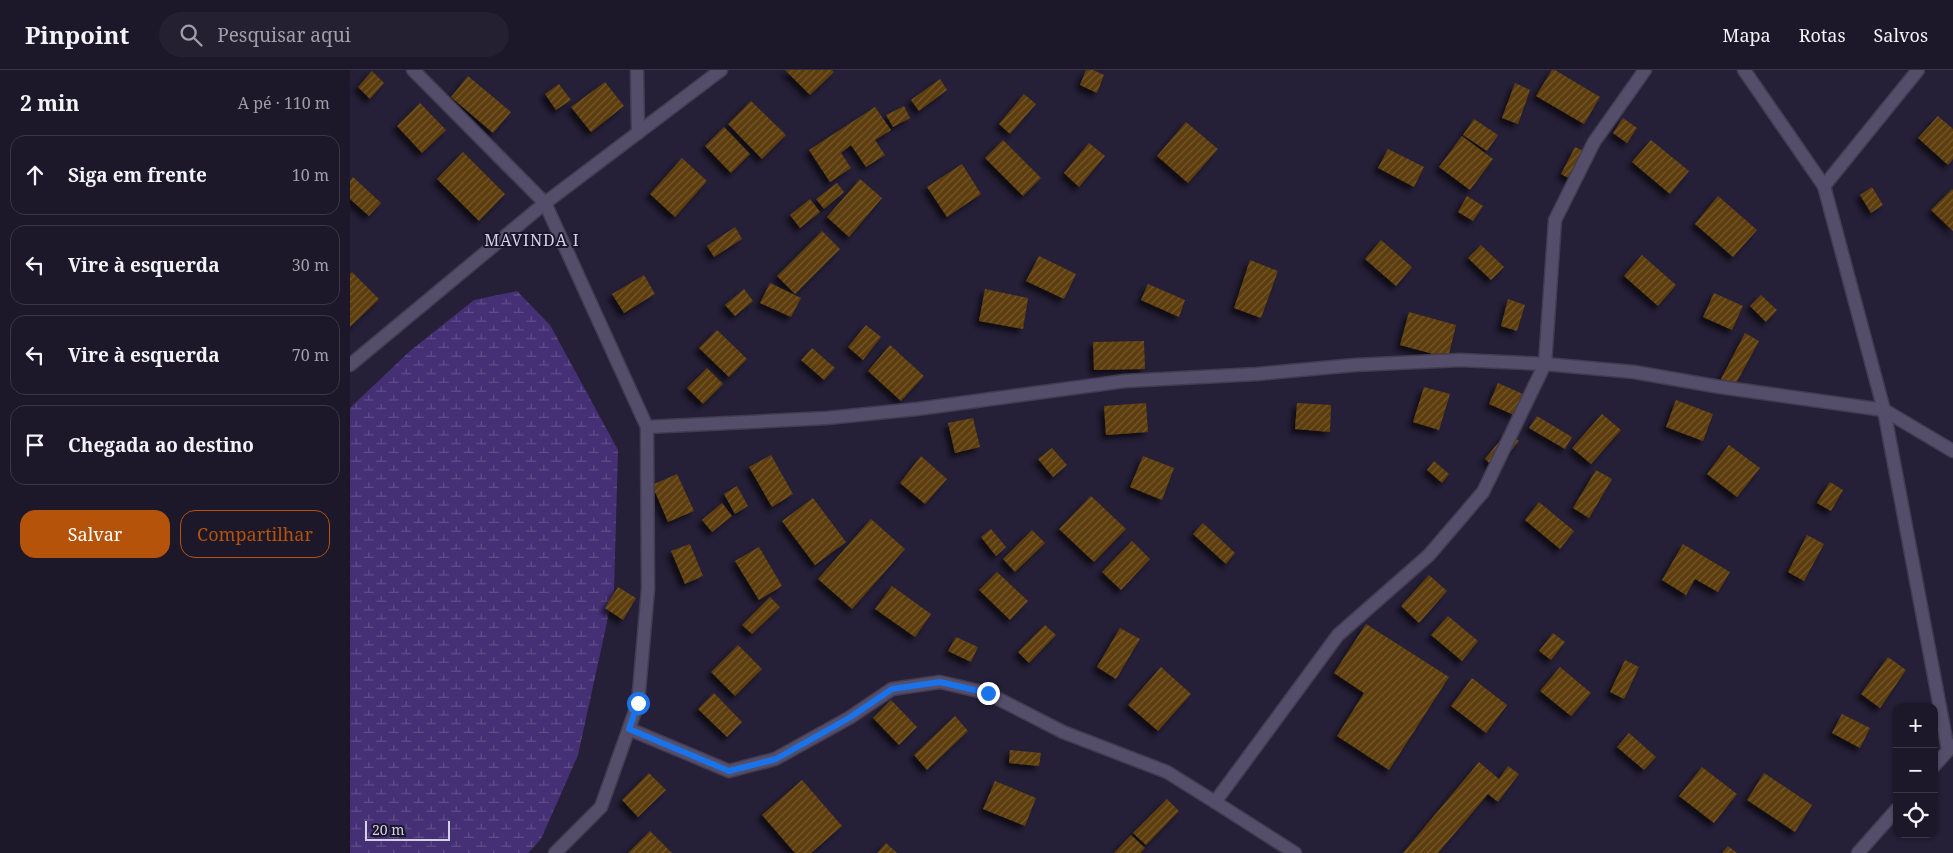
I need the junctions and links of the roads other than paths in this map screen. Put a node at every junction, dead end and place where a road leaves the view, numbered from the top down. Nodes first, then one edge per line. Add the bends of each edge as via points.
1 (413, 70) edge
2 (637, 70) edge
3 (721, 70) edge
4 (1645, 70) edge
5 (1744, 70) edge
6 (1918, 70) edge
7 (638, 133) junction
8 (1824, 186) junction
9 (545, 203) junction
10 (1545, 364) junction
11 (350, 365) edge
12 (1884, 410) junction
13 (647, 427) junction
14 (1953, 451) edge
15 (629, 729) junction
16 (1951, 747) edge
17 (1938, 762) edge
18 (1215, 802) junction
19 (1893, 814) edge
20 (555, 853) edge
21 (1295, 853) edge
22 (1858, 853) edge

1 - 9 street
2 - 7 street
3 - 7 street
4 - 10 street via 1594,142 1555,220
5 - 8 street
6 - 8 street
7 - 9 street
8 - 12 street
9 - 11 street
9 - 13 street
10 - 12 street via 1634,372
10 - 13 street via 1460,360 1125,380 827,418
10 - 18 street via 1483,492 1429,554 1338,635
12 - 14 street
12 - 16 street
13 - 15 street via 648,589 638,703
15 - 18 street via 729,771 776,759 849,718 892,689 940,682 988,693 1063,732 1167,772
15 - 20 street via 601,807
16 - 17 street
18 - 21 street
19 - 22 street

